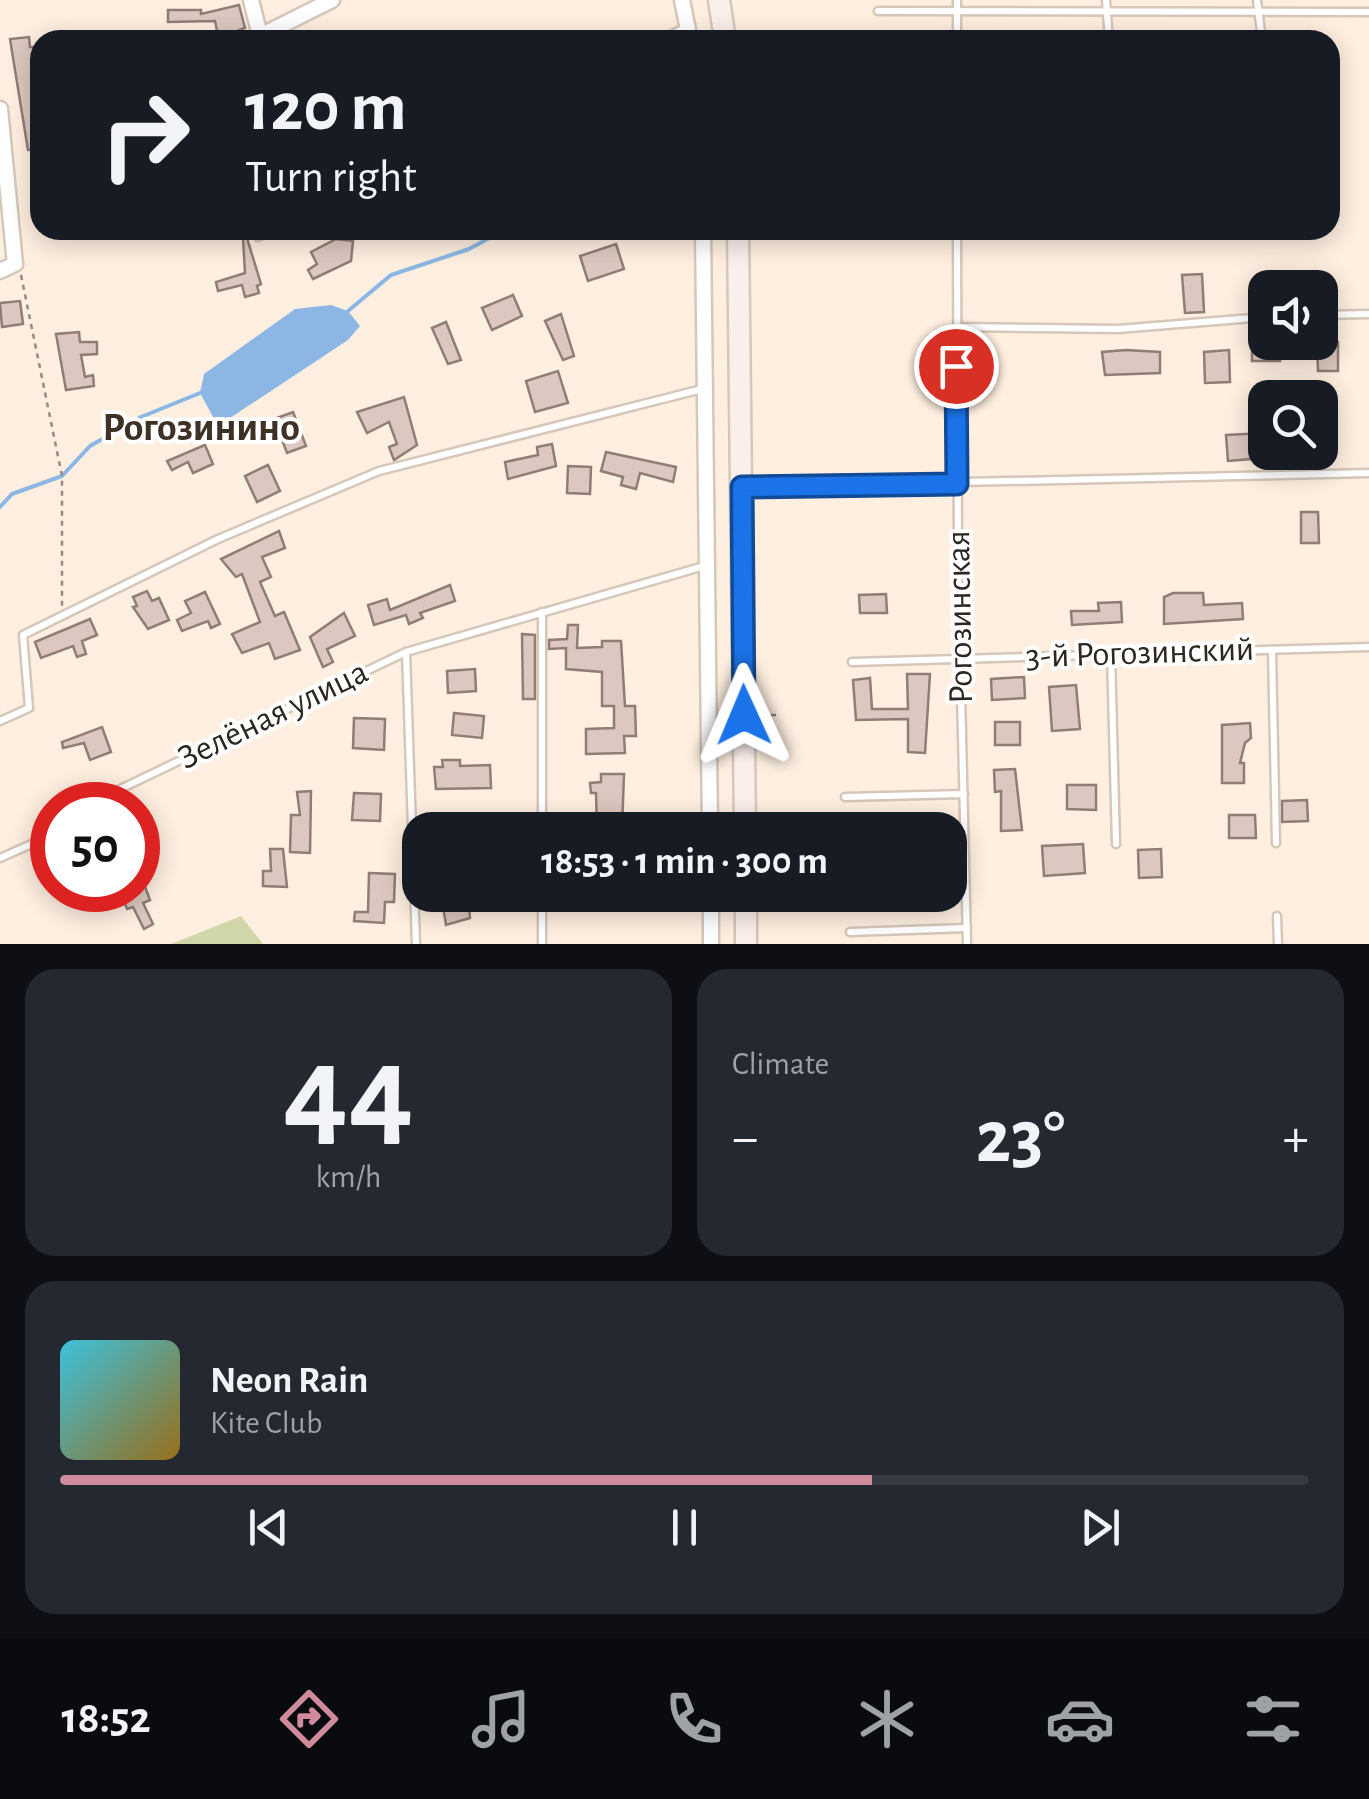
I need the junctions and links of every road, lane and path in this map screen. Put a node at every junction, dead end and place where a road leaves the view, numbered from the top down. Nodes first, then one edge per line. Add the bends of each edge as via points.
1 (251, 0) edge
2 (332, 0) edge
3 (682, 0) edge
4 (719, 0) edge
5 (958, 0) edge
6 (1106, 0) edge
7 (1257, 0) edge
8 (878, 12) dead end
9 (957, 12) junction
10 (1108, 12) junction
11 (1259, 12) junction
12 (1369, 12) edge
13 (258, 30) edge
14 (272, 30) edge
15 (688, 30) edge
16 (724, 30) edge
17 (957, 30) edge
18 (1109, 30) edge
19 (1261, 30) edge
20 (0, 109) edge
21 (703, 240) edge
22 (738, 240) edge
23 (956, 240) edge
24 (15, 264) junction
25 (0, 271) edge
26 (1369, 314) edge
27 (1338, 315) edge
28 (1248, 319) edge
29 (956, 327) junction
30 (706, 388) junction
31 (1369, 473) edge
32 (957, 484) junction
33 (742, 487) junction
34 (708, 564) junction
35 (542, 612) junction
36 (62, 613) junction
37 (1369, 647) edge
38 (1272, 650) junction
39 (406, 652) junction
40 (1110, 654) junction
41 (960, 658) junction
42 (852, 662) dead end
43 (760, 715) dead end
44 (777, 715) dead end
45 (0, 722) edge
46 (135, 782) edge
47 (964, 794) junction
48 (845, 798) dead end
49 (542, 812) edge
50 (710, 812) edge
51 (745, 812) edge
52 (1116, 844) dead end
53 (1276, 844) dead end
54 (30, 845) edge
55 (0, 858) edge
56 (542, 912) edge
57 (711, 912) edge
58 (746, 912) edge
59 (1277, 916) dead end
60 (967, 928) junction
61 (850, 932) dead end
62 (416, 944) edge
63 (542, 944) edge
64 (711, 944) edge
65 (746, 944) edge
66 (968, 944) edge
67 (1278, 944) edge

1 - 13 street
2 - 14 street
3 - 15 street
4 - 16 main road
5 - 9 lane
6 - 10 lane
7 - 11 lane
8 - 9 lane
9 - 10 lane
9 - 17 lane
10 - 11 lane
10 - 18 lane
11 - 12 lane
11 - 19 lane
20 - 24 street
21 - 30 street
22 - 33 main road
23 - 29 lane, Рогозинская
24 - 25 street
24 - 36 path via 26,285 62,476
26 - 27 lane
28 - 29 lane via 1118,330
29 - 32 lane, Рогозинская
30 - 34 street
30 - 36 lane via 379,472 218,538
31 - 32 lane
32 - 33 lane
32 - 41 lane, Рогозинская
33 - 51 main road
34 - 35 lane, Зелёная улица
34 - 50 street
35 - 39 lane, Зелёная улица
35 - 49 lane
36 - 45 lane via 24,634 28,708
37 - 38 lane, 3-й Рогозинский
38 - 40 lane, 3-й Рогозинский
38 - 53 lane
39 - 46 lane, Зелёная улица
39 - 62 lane
40 - 41 lane, 3-й Рогозинский
40 - 52 lane
41 - 42 lane, 3-й Рогозинский
41 - 47 lane, Рогозинская
43 - 44 path
47 - 48 lane
47 - 60 lane, Рогозинская
54 - 55 lane
56 - 63 lane
57 - 64 street
58 - 65 main road
59 - 67 lane
60 - 61 lane
60 - 66 lane, Рогозинская

